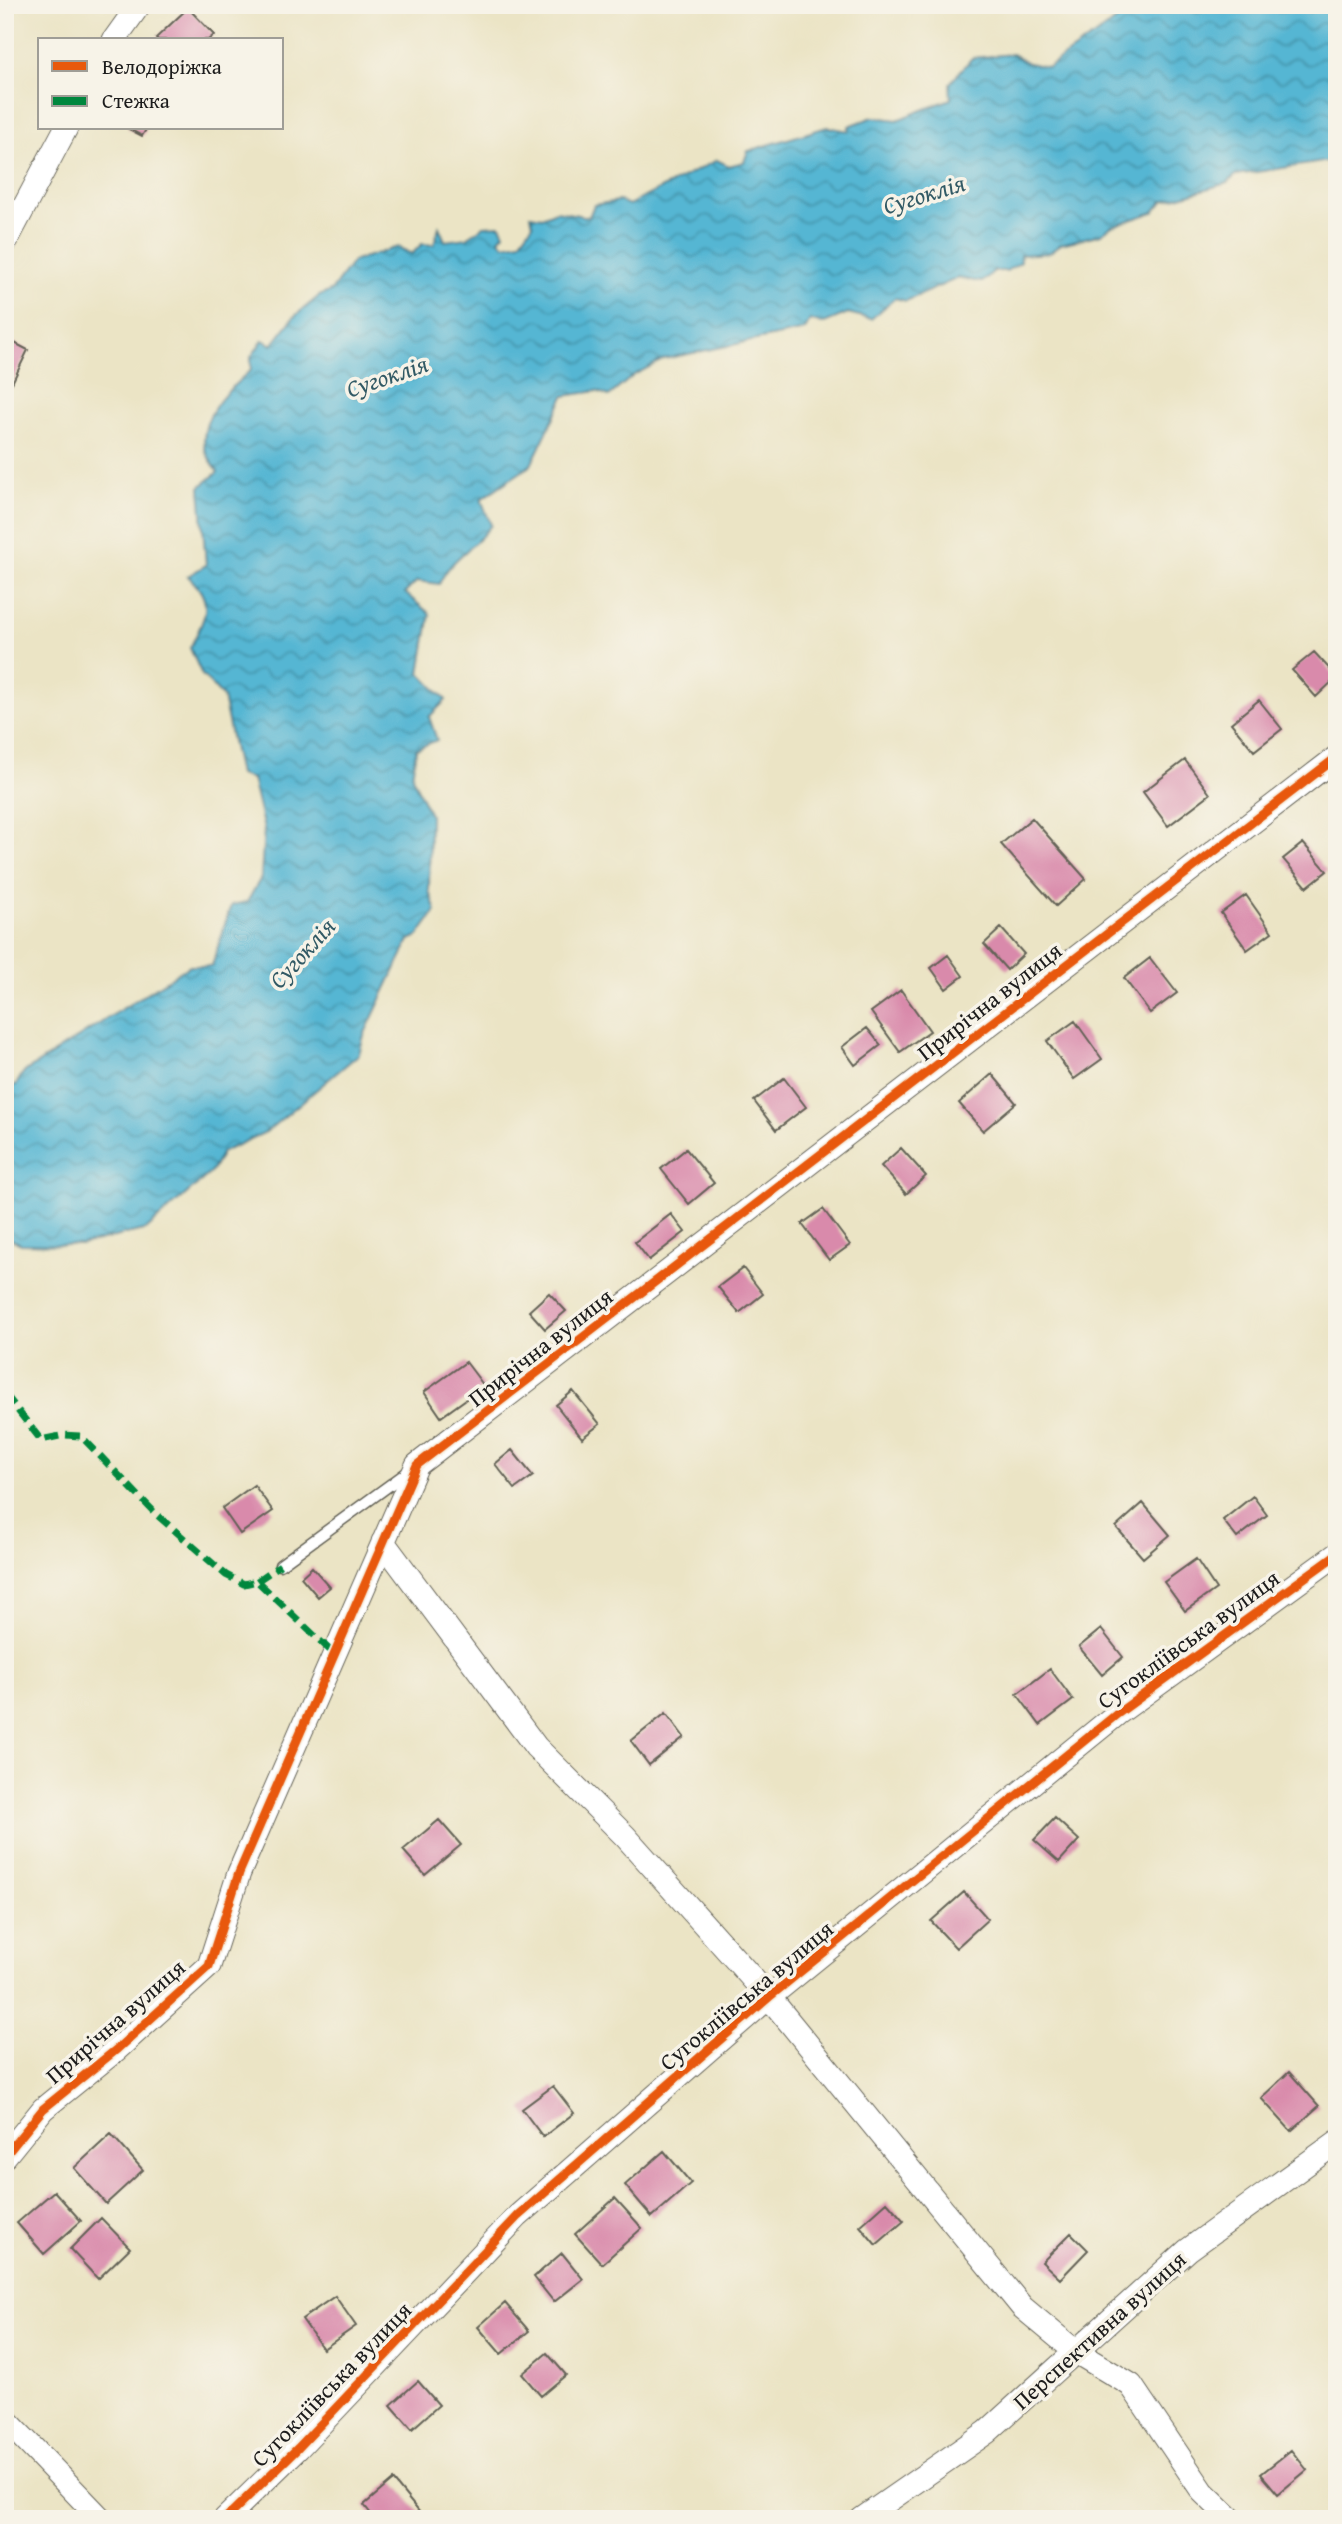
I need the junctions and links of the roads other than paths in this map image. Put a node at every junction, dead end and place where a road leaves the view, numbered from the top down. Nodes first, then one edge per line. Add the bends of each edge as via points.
1 (139, 5) edge
2 (115, 38) edge
3 (65, 130) edge
4 (5, 243) edge
5 (1337, 757) edge
6 (417, 1465) junction
7 (383, 1542) junction
8 (1337, 1554) edge
9 (279, 1565) dead end
10 (769, 1997) junction
11 (1337, 2142) edge
12 (5, 2156) edge
13 (1076, 2352) junction
14 (5, 2419) edge
15 (101, 2519) edge
16 (225, 2519) edge
17 (862, 2519) edge
18 (1231, 2519) edge

1 - 2 street
3 - 4 street
5 - 6 street, Прирічна вулиця
6 - 7 street, Прирічна вулиця
6 - 9 lane
7 - 10 street via 536,1747 625,1836
7 - 12 street, Прирічна вулиця via 239,1873 209,1966 43,2109
8 - 10 street, Сугокліївська вулиця via 1117,1714
10 - 13 street via 1022,2307
10 - 16 street, Сугокліївська вулиця via 518,2216
11 - 13 street, Перспективна вулиця via 1188,2250
13 - 17 street, Перспективна вулиця via 988,2432
13 - 18 street via 1131,2385 1203,2492
14 - 15 street

